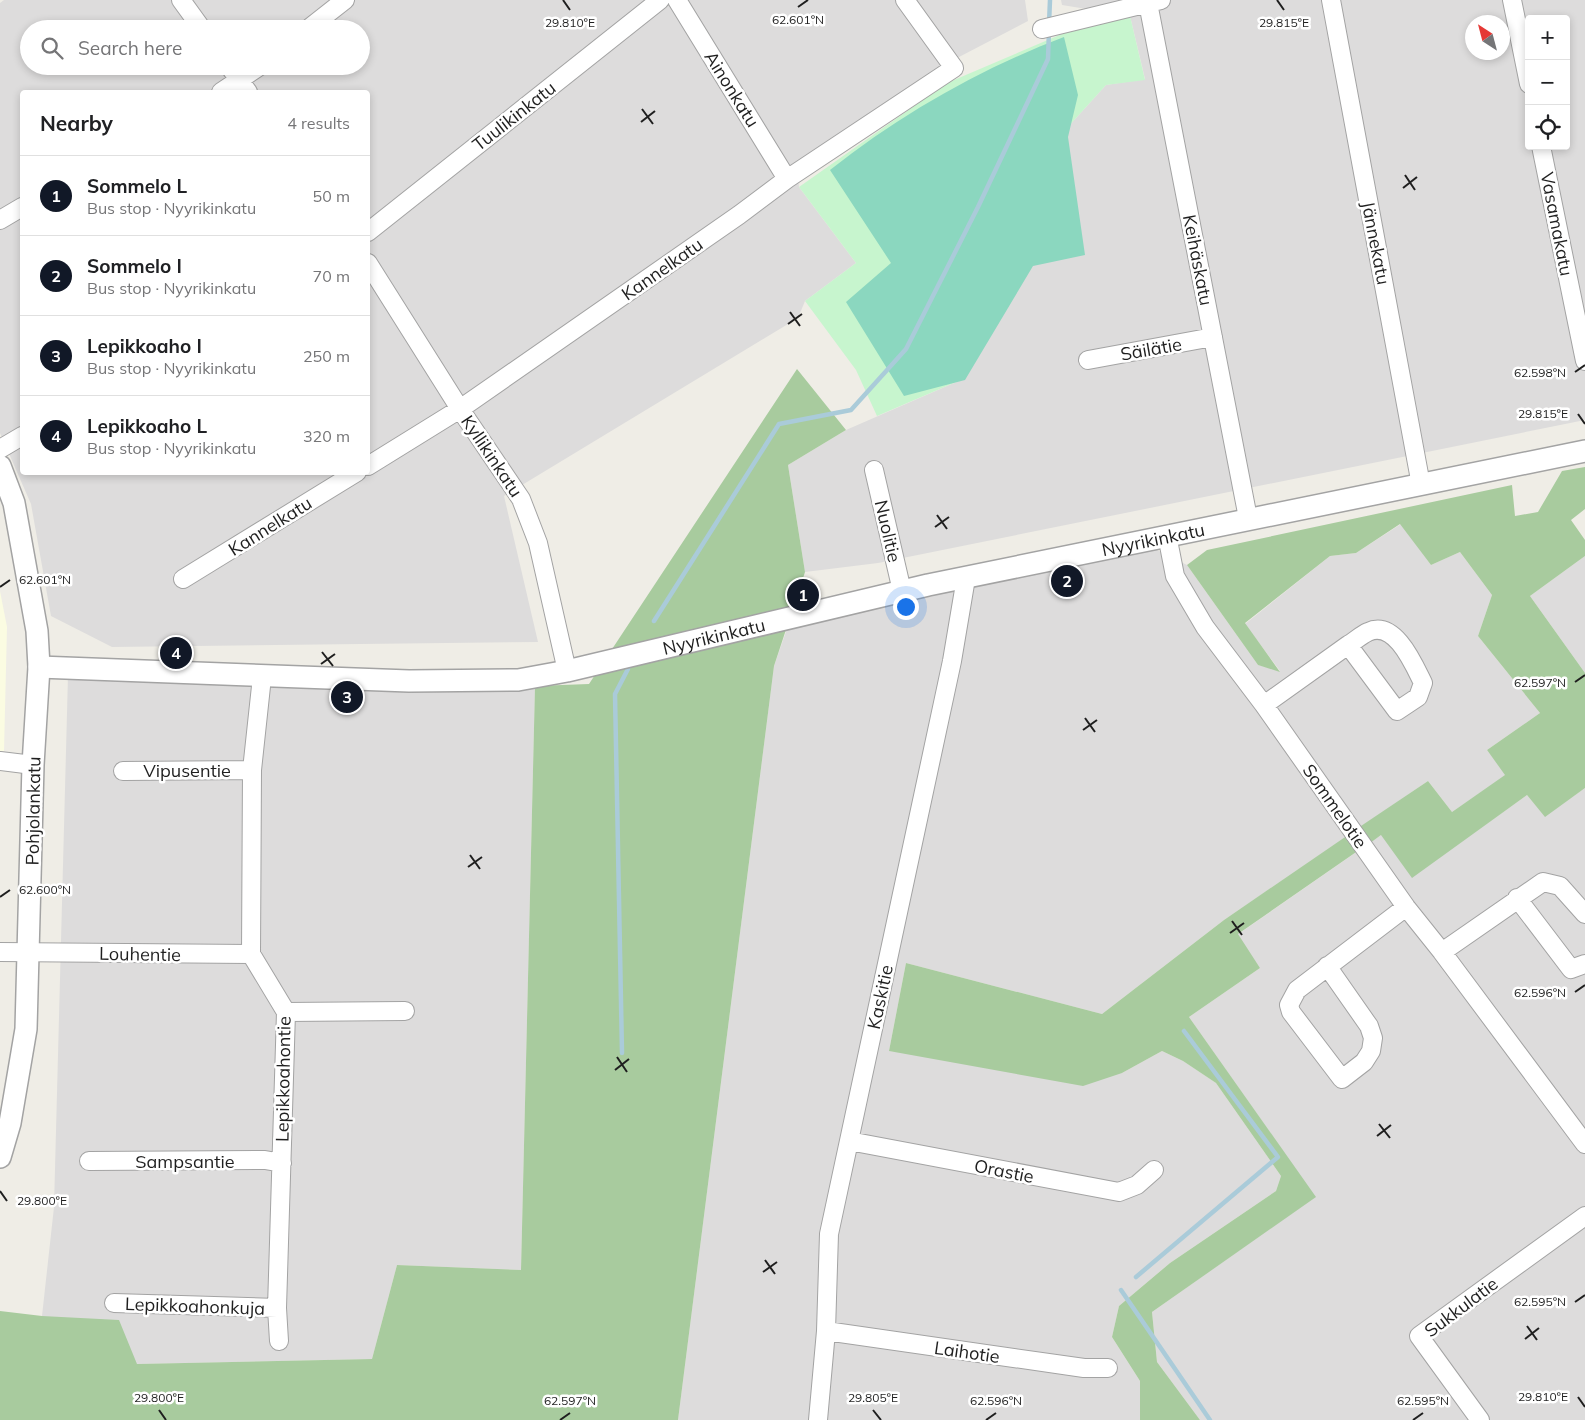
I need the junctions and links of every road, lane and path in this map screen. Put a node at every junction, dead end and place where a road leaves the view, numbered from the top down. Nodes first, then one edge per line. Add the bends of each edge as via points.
1 (181, 0) edge
2 (345, 0) edge
3 (660, 0) edge
4 (677, 0) edge
5 (905, 0) edge
6 (1331, 0) edge
7 (1512, 0) edge
8 (1154, 1) edge
9 (195, 20) edge
10 (319, 20) edge
11 (1042, 29) dead end
12 (1525, 64) edge
13 (235, 75) edge
14 (253, 75) edge
15 (244, 87) edge
16 (230, 90) edge
17 (1542, 150) edge
18 (787, 179) junction
19 (20, 208) edge
20 (0, 220) edge
21 (370, 230) edge
22 (370, 266) edge
23 (1213, 337) junction
24 (1088, 360) dead end
25 (1585, 361) edge
26 (460, 409) junction
27 (20, 437) edge
28 (0, 450) edge
29 (1585, 451) edge
30 (370, 465) edge
31 (0, 466) edge
32 (874, 470) dead end
33 (352, 475) edge
34 (1421, 485) junction
35 (1248, 518) junction
36 (1167, 535) junction
37 (966, 578) junction
38 (184, 580) dead end
39 (902, 591) junction
40 (1348, 645) junction
41 (40, 667) junction
42 (567, 671) junction
43 (262, 677) junction
44 (1264, 705) junction
45 (0, 761) edge
46 (33, 765) junction
47 (252, 770) junction
48 (123, 771) dead end
49 (1517, 898) junction
50 (1406, 907) junction
51 (1585, 914) edge
52 (0, 952) edge
53 (30, 952) junction
54 (1442, 952) junction
55 (251, 954) junction
56 (1585, 964) edge
57 (1327, 966) junction
58 (405, 1011) dead end
59 (286, 1012) junction
60 (849, 1141) junction
61 (1585, 1144) edge
62 (0, 1157) edge
63 (89, 1161) dead end
64 (282, 1163) junction
65 (1154, 1170) dead end
66 (1585, 1216) edge
67 (114, 1303) dead end
68 (277, 1308) junction
69 (826, 1331) junction
70 (279, 1341) dead end
71 (1108, 1368) dead end
72 (818, 1420) edge
73 (1480, 1420) edge

1 - 9 street
2 - 10 street
3 - 21 street, Tuulikinkatu
4 - 18 street, Ainonkatu
5 - 18 street, Kannelkatu via 954,68
6 - 34 street, Jännekatu
7 - 12 street
8 - 11 street
8 - 23 street, Keihäskatu
13 - 15 street
14 - 15 street
15 - 16 street
17 - 25 street, Vasamakatu
18 - 26 street, Kannelkatu
19 - 20 street
22 - 26 street, Kyllikinkatu
23 - 24 street, Säilätie
23 - 35 street, Keihäskatu
26 - 30 street, Kannelkatu
26 - 42 street, Kyllikinkatu via 522,499 531,520
27 - 28 street
29 - 34 street, Nyyrikinkatu
31 - 41 street, Pohjolankatu via 14,503 37,631
32 - 39 street, Nuolitie
33 - 38 street, Kannelkatu
34 - 35 street, Nyyrikinkatu
35 - 36 street, Nyyrikinkatu
36 - 37 street, Nyyrikinkatu
36 - 44 street, Sommelotie via 1174,576 1205,627
37 - 39 street, Nyyrikinkatu
37 - 60 street, Kaskitie via 952,661
39 - 42 street, Nyyrikinkatu
40 - 40 street via 1397,711 1418,697 1423,683 1410,656 1397,639 1381,630 1368,631
40 - 44 street
41 - 43 street, Nyyrikinkatu
41 - 46 street, Pohjolankatu
42 - 43 street, Nyyrikinkatu via 518,680
43 - 47 street
44 - 50 street, Sommelotie
45 - 46 street
46 - 53 street, Pohjolankatu
47 - 48 street, Vipusentie
47 - 55 street
49 - 51 street via 1543,882 1560,886
49 - 54 street
49 - 56 street via 1571,969
50 - 54 street, Sommelotie
50 - 57 street
52 - 53 street, Louhentie
53 - 55 street, Louhentie
53 - 62 street, Pohjolankatu via 26,1029 10,1123
54 - 61 street, Sommelotie
55 - 59 street, Lepikkoahontie
57 - 57 street via 1297,990 1289,1005 1290,1012 1342,1079 1364,1062 1373,1038 1369,1026
58 - 59 street
59 - 64 street, Lepikkoahontie
60 - 65 street, Orastie via 1120,1192 1137,1185
60 - 69 street, Kaskitie via 829,1234
63 - 64 street, Sampsantie via 265,1160
64 - 68 street, Lepikkoahontie
66 - 73 street, Sukkulatie via 1419,1336
67 - 68 street, Lepikkoahonkuja
68 - 70 street, Lepikkoahontie
69 - 71 street, Laihotie via 1084,1368
69 - 72 street, Kaskitie

